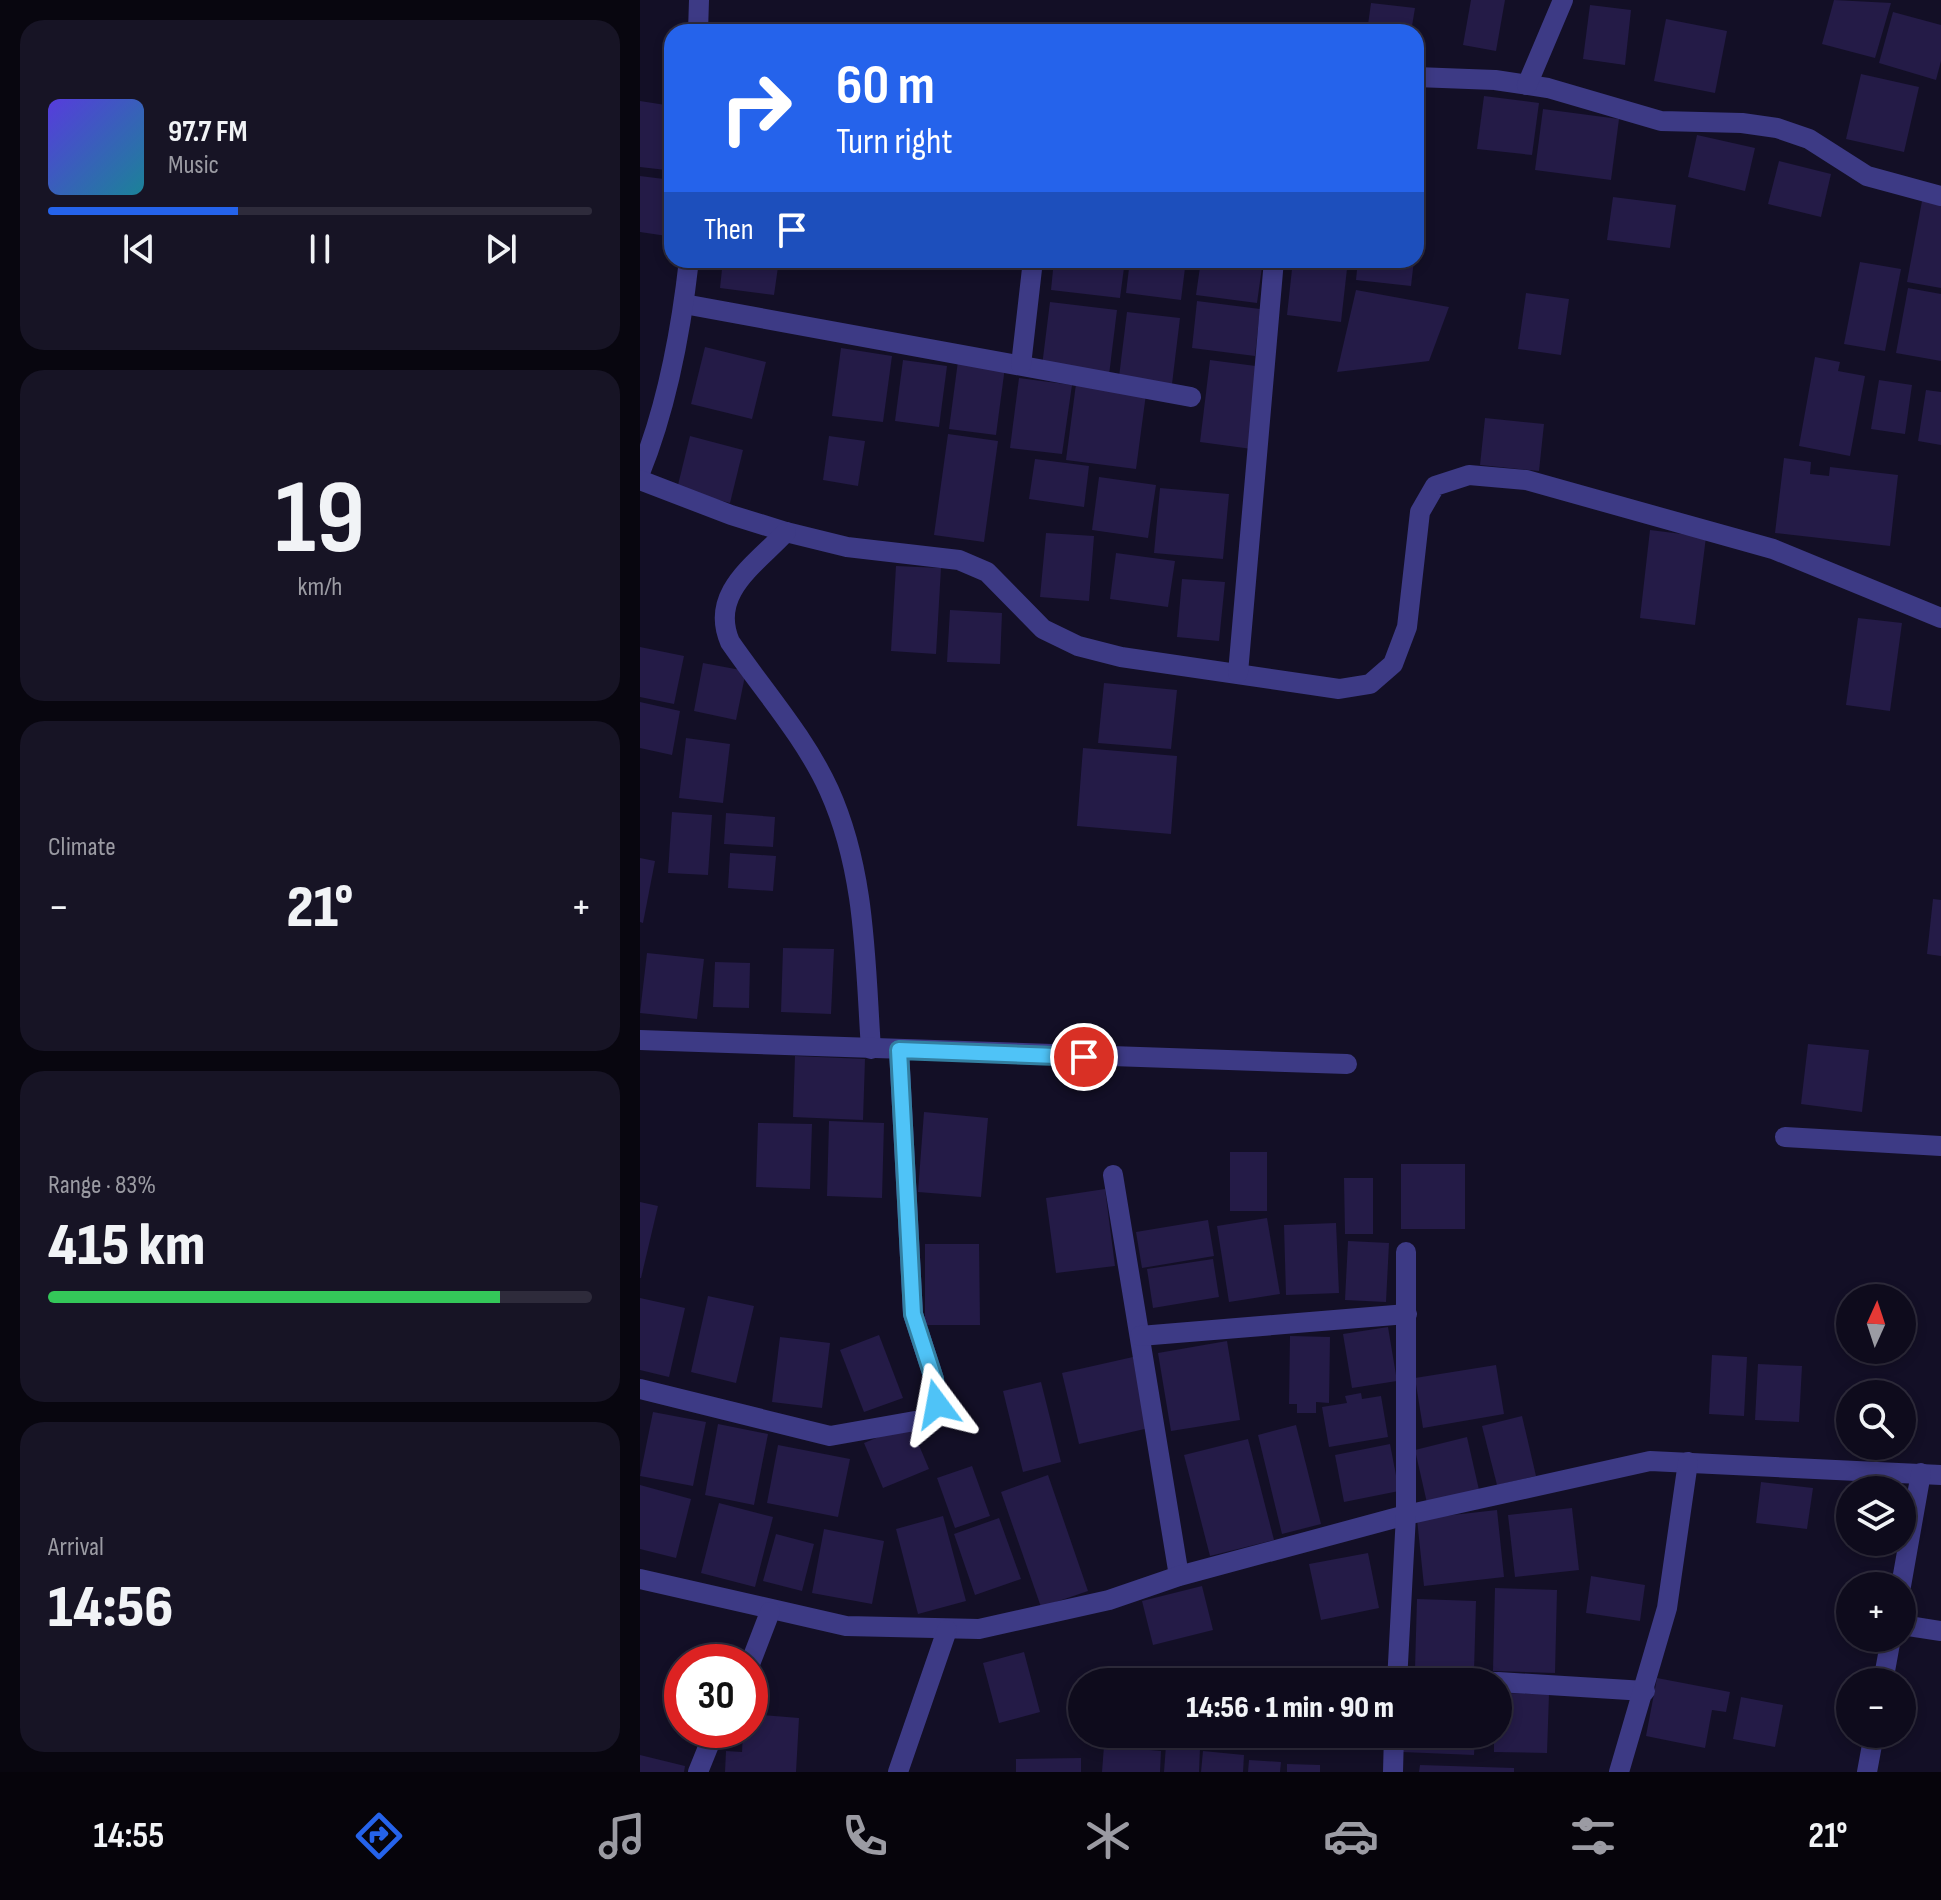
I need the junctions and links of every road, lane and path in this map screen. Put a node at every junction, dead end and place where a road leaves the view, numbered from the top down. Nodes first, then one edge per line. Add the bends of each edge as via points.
1 (699, 0) edge
2 (1563, 0) edge
3 (698, 24) edge
4 (1424, 78) edge
5 (1527, 85) junction
6 (1941, 196) edge
7 (688, 268) edge
8 (1032, 268) edge
9 (1273, 268) edge
10 (684, 304) junction
11 (1021, 365) junction
12 (1191, 397) dead end
13 (648, 417) edge
14 (640, 473) edge
15 (640, 480) edge
16 (786, 532) junction
17 (1941, 618) edge
18 (1238, 673) junction
19 (640, 1040) edge
20 (871, 1049) junction
21 (899, 1050) junction
22 (1347, 1064) dead end
23 (1785, 1137) dead end
24 (1941, 1146) edge
25 (1113, 1175) dead end
26 (1406, 1252) dead end
27 (1407, 1314) junction
28 (1140, 1336) junction
29 (640, 1389) edge
30 (1688, 1462) junction
31 (1931, 1474) edge
32 (1406, 1515) junction
33 (1905, 1572) edge
34 (1179, 1576) junction
35 (640, 1579) edge
36 (770, 1612) junction
37 (1916, 1627) edge
38 (947, 1630) junction
39 (1941, 1631) edge
40 (758, 1644) edge
41 (1398, 1668) edge
42 (1512, 1683) edge
43 (1645, 1691) junction
44 (708, 1748) edge
45 (1394, 1748) edge
46 (1871, 1748) edge
47 (698, 1772) edge
48 (898, 1772) edge
49 (1393, 1772) edge
50 (1619, 1772) edge
51 (1867, 1772) edge

1 - 3 street
2 - 5 street
4 - 5 street
5 - 6 street via 1661,121 1777,128 1809,139 1867,176
7 - 10 street
8 - 11 street
9 - 18 street
10 - 11 street
10 - 13 street
11 - 12 street
13 - 14 street
15 - 16 street
16 - 18 street via 847,547 959,560 987,572 1043,629 1078,646
16 - 20 street via 731,590 722,624 808,753 841,823 861,901
17 - 18 street via 1709,528 1526,480 1469,475 1435,486 1420,512 1407,627 1393,664 1370,684 1339,689
19 - 20 street
20 - 21 street
21 - 22 street
21 - 29 street via 913,1314 937,1404 926,1419 830,1436
23 - 24 street
25 - 28 street
26 - 27 street
27 - 28 street
27 - 32 street
28 - 34 street
30 - 31 street
30 - 32 street via 1650,1461 1602,1469
30 - 43 street via 1676,1564
31 - 33 street
32 - 34 street
32 - 41 street
34 - 38 street via 1095,1603 979,1629
35 - 36 street
36 - 38 street via 846,1626
36 - 40 street
37 - 39 street
38 - 48 street
42 - 43 street
43 - 50 street
44 - 47 street
45 - 49 street
46 - 51 street

